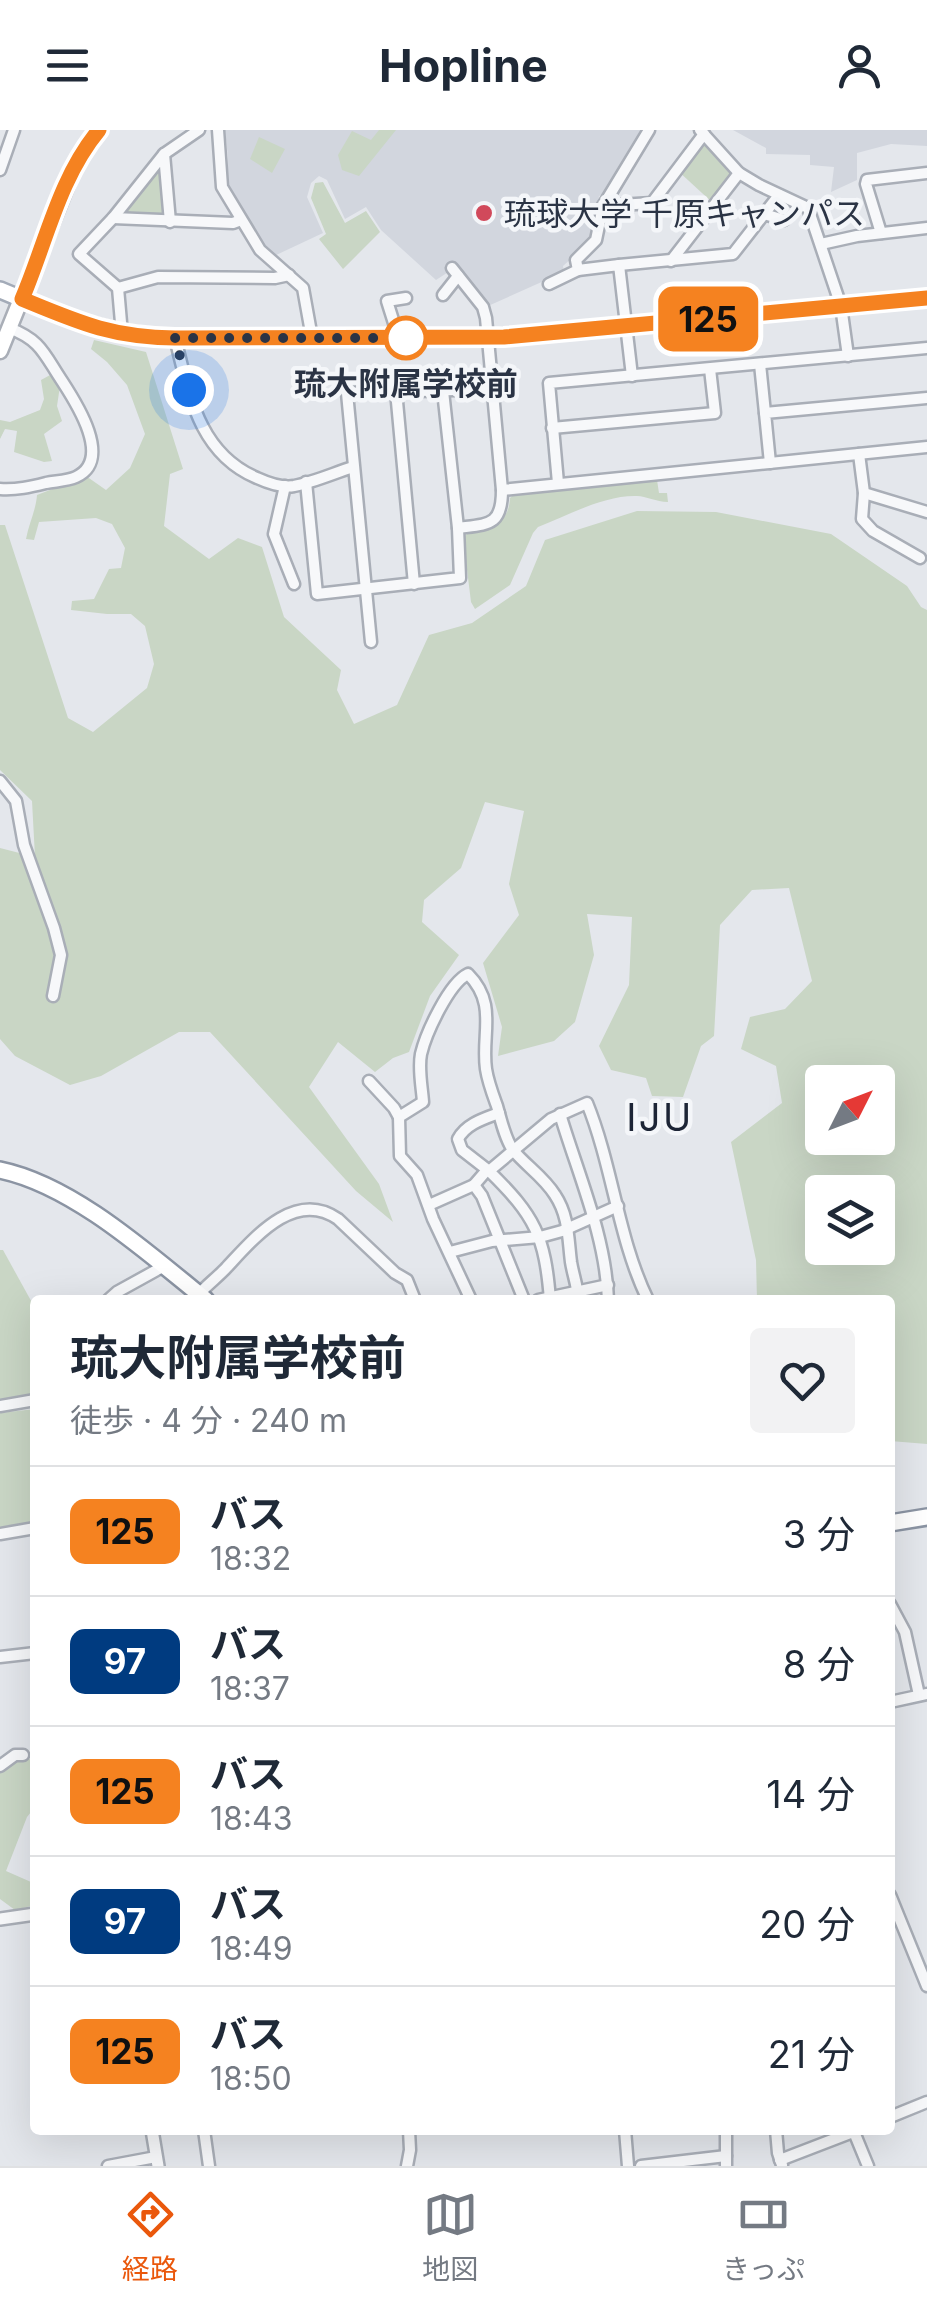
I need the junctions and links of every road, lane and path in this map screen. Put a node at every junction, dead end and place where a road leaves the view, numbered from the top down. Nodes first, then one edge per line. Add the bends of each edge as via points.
1 (14, 130) edge
2 (99, 130) edge
3 (199, 130) edge
4 (218, 130) edge
5 (649, 130) edge
6 (702, 132) edge
7 (164, 154) junction
8 (0, 170) edge
9 (739, 173) junction
10 (927, 173) edge
11 (779, 194) junction
12 (604, 206) junction
13 (764, 214) junction
14 (114, 218) junction
15 (241, 220) junction
16 (784, 220) dead end
17 (170, 222) junction
18 (927, 228) edge
19 (881, 233) junction
20 (742, 243) junction
21 (821, 244) junction
22 (747, 256) dead end
23 (671, 260) junction
24 (619, 265) junction
25 (578, 270) junction
26 (288, 275) junction
27 (549, 284) dead end
28 (118, 288) junction
29 (0, 290) edge
30 (443, 295) dead end
31 (406, 298) dead end
32 (927, 298) edge
33 (22, 299) junction
34 (842, 306) junction
35 (628, 326) junction
36 (9, 328) junction
37 (122, 334) junction
38 (175, 338) junction
39 (312, 338) junction
40 (399, 338) junction
41 (488, 338) junction
42 (927, 348) edge
43 (0, 351) edge
44 (848, 356) junction
45 (760, 364) junction
46 (710, 369) junction
47 (632, 376) junction
48 (491, 389) junction
49 (396, 390) junction
50 (443, 391) junction
51 (927, 398) edge
52 (765, 413) junction
53 (552, 428) junction
54 (927, 448) edge
55 (859, 454) junction
56 (770, 463) junction
57 (353, 467) junction
58 (306, 482) junction
59 (558, 483) junction
60 (285, 486) junction
61 (0, 489) edge
62 (502, 490) junction
63 (864, 493) junction
64 (927, 512) edge
65 (458, 528) junction
66 (920, 558) dead end
67 (294, 584) dead end
68 (414, 584) junction
69 (366, 590) junction
70 (371, 642) dead end
71 (0, 781) edge
72 (53, 996) dead end
73 (369, 1081) dead end
74 (499, 1112) junction
75 (560, 1114) junction
76 (399, 1117) junction
77 (513, 1150) junction
78 (0, 1170) edge
79 (488, 1170) junction
80 (474, 1185) junction
81 (428, 1205) junction
82 (618, 1206) junction
83 (592, 1216) junction
84 (568, 1228) junction
85 (540, 1236) junction
86 (499, 1240) junction
87 (450, 1252) junction
88 (164, 1266) junction
89 (608, 1285) junction
90 (114, 1295) edge
91 (200, 1295) edge
92 (205, 1295) edge
93 (413, 1295) edge
94 (469, 1295) edge
95 (522, 1295) edge
96 (546, 1295) edge
97 (578, 1295) edge
98 (581, 1295) edge
99 (608, 1295) edge
100 (646, 1295) edge
101 (30, 1401) edge
102 (0, 1406) edge
103 (927, 1518) edge
104 (895, 1522) edge
105 (30, 1529) edge
106 (0, 1534) edge
107 (895, 1613) edge
108 (30, 1653) edge
109 (0, 1656) edge
110 (923, 1694) edge
111 (895, 1701) edge
112 (23, 1756) dead end
113 (0, 1766) edge
114 (895, 1907) edge
115 (30, 1915) edge
116 (0, 1919) edge
117 (927, 1986) edge
118 (927, 2102) edge
119 (895, 2115) edge
120 (153, 2135) edge
121 (205, 2135) edge
122 (409, 2135) edge
123 (625, 2135) edge
124 (726, 2135) edge
125 (776, 2135) edge
126 (846, 2135) edge
127 (857, 2135) edge
128 (783, 2160) edge
129 (157, 2161) edge
130 (726, 2161) edge
131 (108, 2166) edge
132 (209, 2166) edge
133 (407, 2166) edge
134 (628, 2166) edge
135 (641, 2166) edge
136 (868, 2166) edge

1 - 8 street
2 - 33 main road via 70,175
3 - 7 street
4 - 15 street via 222,187
5 - 12 street
6 - 9 street
6 - 12 street via 652,202
7 - 14 street
7 - 17 street
9 - 11 street
9 - 23 street
10 - 19 street via 867,180
11 - 13 street
11 - 21 street via 808,208
12 - 25 street via 596,240 576,260
13 - 16 street
13 - 20 street
14 - 17 street
14 - 28 street via 79,254
15 - 17 street
15 - 26 street via 260,250
18 - 19 street
19 - 21 street
20 - 22 street
20 - 23 street via 733,254
21 - 34 street
23 - 24 street
24 - 25 street
24 - 35 street
25 - 27 street
26 - 28 street via 158,276
26 - 39 street via 303,288
28 - 37 street
29 - 33 main road
30 - 41 street via 455,272 483,307
31 - 40 street via 387,301
32 - 34 main road
33 - 36 main road
33 - 37 main road
34 - 35 main road
34 - 44 street
35 - 41 main road
35 - 47 street
36 - 43 main road
36 - 61 street via 34,339 83,414 91,448 88,466 77,477
37 - 38 main road
38 - 39 main road
38 - 60 street via 207,437 247,474
39 - 40 main road
40 - 41 main road
41 - 48 street
42 - 44 street
44 - 45 street
45 - 46 street
45 - 52 street
46 - 47 street
46 - 53 street via 715,413
47 - 53 street via 549,383
48 - 50 street
48 - 62 street
49 - 50 street
49 - 57 street via 346,394
49 - 68 street
50 - 65 street
51 - 52 street
52 - 56 street
53 - 59 street
54 - 55 street
55 - 56 street
55 - 63 street
56 - 59 street
57 - 58 street
57 - 69 street
58 - 60 street
58 - 69 street via 317,594
59 - 62 street
60 - 67 street via 275,540
62 - 65 street via 502,509 494,519
63 - 64 street
63 - 66 street via 862,519
65 - 68 street via 460,578
68 - 69 street
69 - 70 street
71 - 72 street via 16,801 54,928 60,955
73 - 76 street
74 - 76 street via 486,1071 486,1004 468,974 437,1014 421,1055 423,1102
74 - 77 street
74 - 79 street via 458,1139
75 - 77 street
75 - 82 street via 587,1104
75 - 83 street
76 - 81 street via 400,1156 417,1175
77 - 79 street
77 - 84 street via 557,1197
78 - 88 main road via 56,1190
79 - 80 street
79 - 85 street
80 - 81 street
80 - 86 street
81 - 87 street
82 - 83 street
82 - 100 street
83 - 84 street
83 - 89 street
84 - 85 street
84 - 97 street
85 - 86 street
85 - 96 street
86 - 87 street
86 - 95 street
87 - 94 street
88 - 90 street
88 - 91 main road
89 - 98 street
89 - 99 street
92 - 93 street via 267,1227 309,1208 338,1219 407,1280
101 - 102 street
103 - 104 main road
105 - 106 street
107 - 110 street
108 - 109 street
110 - 111 street
112 - 113 street
114 - 117 street
115 - 116 street
118 - 119 street
120 - 129 street
121 - 132 street
122 - 133 street
123 - 134 street
124 - 130 street
125 - 128 street
126 - 128 street
127 - 136 street
129 - 131 street
130 - 135 street

